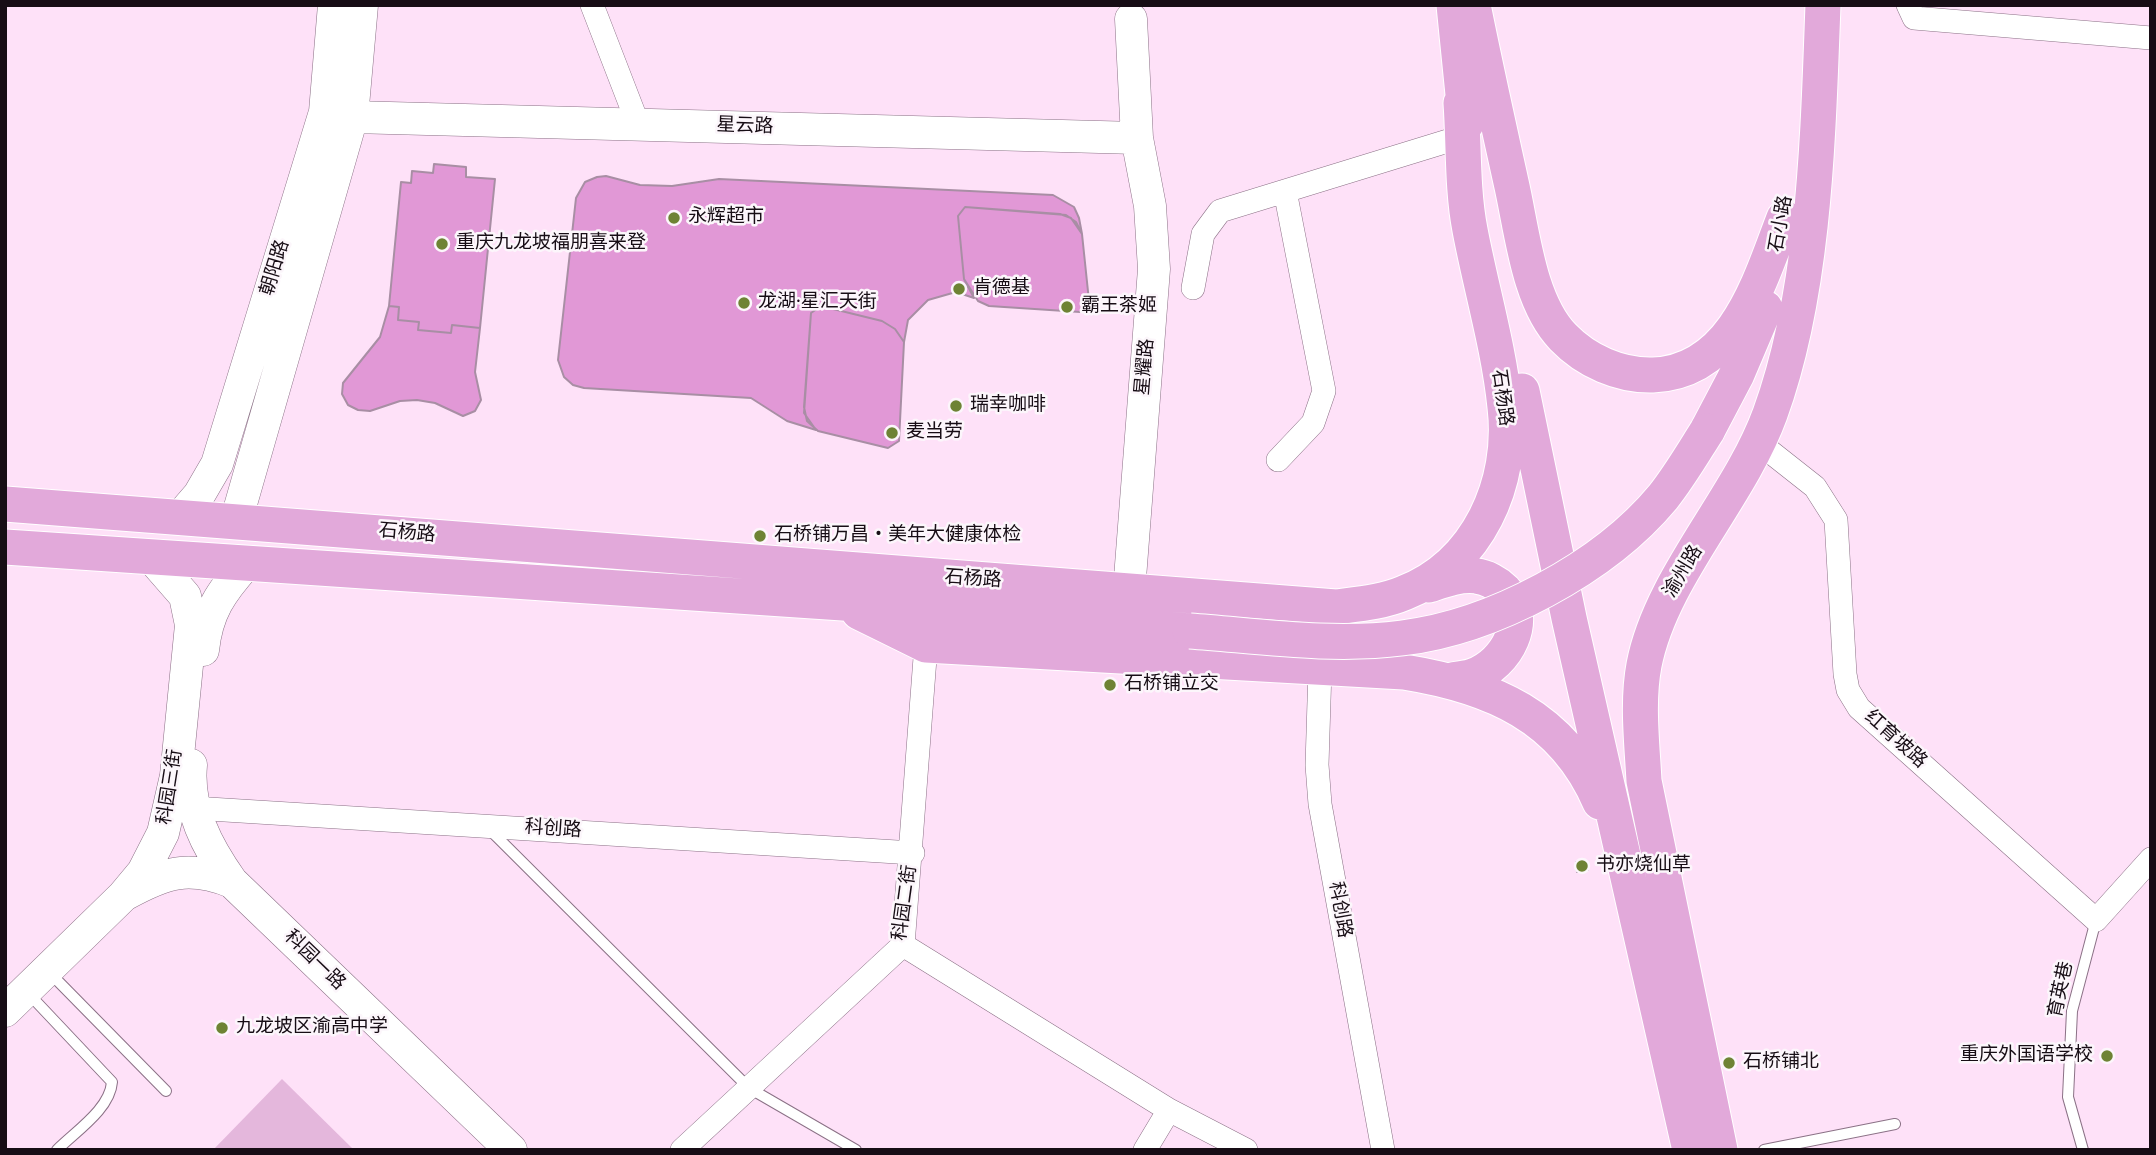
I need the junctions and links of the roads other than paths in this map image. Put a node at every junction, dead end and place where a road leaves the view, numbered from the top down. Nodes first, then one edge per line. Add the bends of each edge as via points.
1 (334, 5) edge
2 (362, 5) edge
3 (592, 5) edge
4 (1454, 5) edge
5 (1474, 5) edge
6 (1815, 5) edge
7 (1823, 5) edge
8 (1908, 5) edge
9 (1131, 19) dead end
10 (2151, 38) edge
11 (352, 117) junction
12 (1462, 120) junction
13 (638, 124) junction
14 (1137, 138) junction
15 (1286, 191) junction
16 (1784, 218) junction
17 (1193, 288) dead end
18 (240, 386) junction
19 (270, 397) junction
20 (1758, 442) junction
21 (1278, 460) dead end
22 (5, 504) edge
23 (180, 517) junction
24 (236, 521) junction
25 (5, 547) edge
26 (151, 556) junction
27 (246, 564) junction
28 (1129, 591) junction
29 (1404, 594) junction
30 (843, 603) junction
31 (1190, 631) joint
32 (926, 645) junction
33 (1320, 669) junction
34 (1452, 680) junction
35 (193, 808) junction
36 (486, 826) junction
37 (913, 853) junction
38 (1622, 853) junction
39 (2151, 859) edge
40 (232, 882) junction
41 (123, 897) junction
42 (2096, 920) junction
43 (903, 945) junction
44 (26, 991) edge
45 (749, 1088) junction
46 (166, 1091) dead end
47 (1169, 1110) junction
48 (1895, 1124) dead end
49 (57, 1150) edge
50 (511, 1150) edge
51 (682, 1150) edge
52 (856, 1150) edge
53 (1145, 1150) edge
54 (1246, 1150) edge
55 (1383, 1150) edge
56 (1690, 1150) edge
57 (1720, 1150) edge
58 (1764, 1150) edge
59 (2083, 1150) edge

1 - 18 street, 朝阳路 via 325,112
2 - 11 street, 朝阳路
3 - 13 street
4 - 12 main road
5 - 16 main road via 1526,255 1544,310 1562,336 1583,354 1633,375 1662,374 1713,352 1736,327 1753,298
6 - 16 main road, 石小路
7 - 20 main road, 渝州路 via 1810,219 1800,288 1787,360
8 - 10 street via 1914,18
9 - 14 street, 星耀路
11 - 13 street, 星云路
11 - 19 street, 朝阳路
12 - 15 street
12 - 29 main road, 石杨路 via 1469,226 1506,406 1506,459 1489,512 1474,539 1456,560
12 - 38 main road
13 - 14 street, 星云路
14 - 28 street, 星耀路 via 1150,206 1154,269
15 - 17 street via 1220,211 1203,234
15 - 21 street via 1324,391 1313,423
16 - 31 main road, 石小路, bridge via 1765,309 1737,374 1707,431 1663,497 1611,548 1541,591 1471,624 1402,638 1330,640
18 - 19 street via 241,399 250,405 261,405
18 - 23 street, 朝阳路 via 217,464
19 - 24 street, 朝阳路
20 - 42 street, 红育坡路 via 1815,487 1836,520 1845,674 1859,708
20 - 57 main road, 渝州路 via 1661,612 1644,665 1644,781
22 - 23 main road, 石杨路
23 - 24 main road, 石杨路
24 - 28 main road, 石杨路
25 - 26 main road, 石杨路
26 - 27 main road, 石杨路
26 - 41 street, 科园三街 via 186,596 191,625 171,806 154,854
27 - 30 main road, 石杨路
27 - 35 street, 科园三街 via 215,601 206,625 190,778
28 - 29 main road, 石杨路 via 1336,607
29 - 34 main road via 1464,575 1489,579 1510,596 1517,622 1506,649 1474,676
30 - 31 main road, 石杨路
30 - 32 main road
32 - 33 main road
32 - 37 street, 科园二街
33 - 34 main road via 1404,672
33 - 55 street, 科创路 via 1320,804
34 - 38 main road via 1489,692 1526,712 1560,740 1591,781
35 - 36 street, 科创路
35 - 40 street, 科园三街 via 210,852
36 - 37 street, 科创路
36 - 45 lane
37 - 43 street, 科园二街
38 - 56 main road
39 - 42 street
40 - 41 street, 科园一路 via 205,871 177,873
40 - 50 street, 科园一路
41 - 44 street, 科园三街
42 - 59 lane, 育英巷 via 2072,1011 2068,1097
43 - 45 street, 科园二街
43 - 47 street
44 - 46 lane
44 - 49 lane via 112,1082 105,1103
45 - 51 street, 科园二街
45 - 52 lane
47 - 53 street
47 - 54 street
48 - 58 lane

